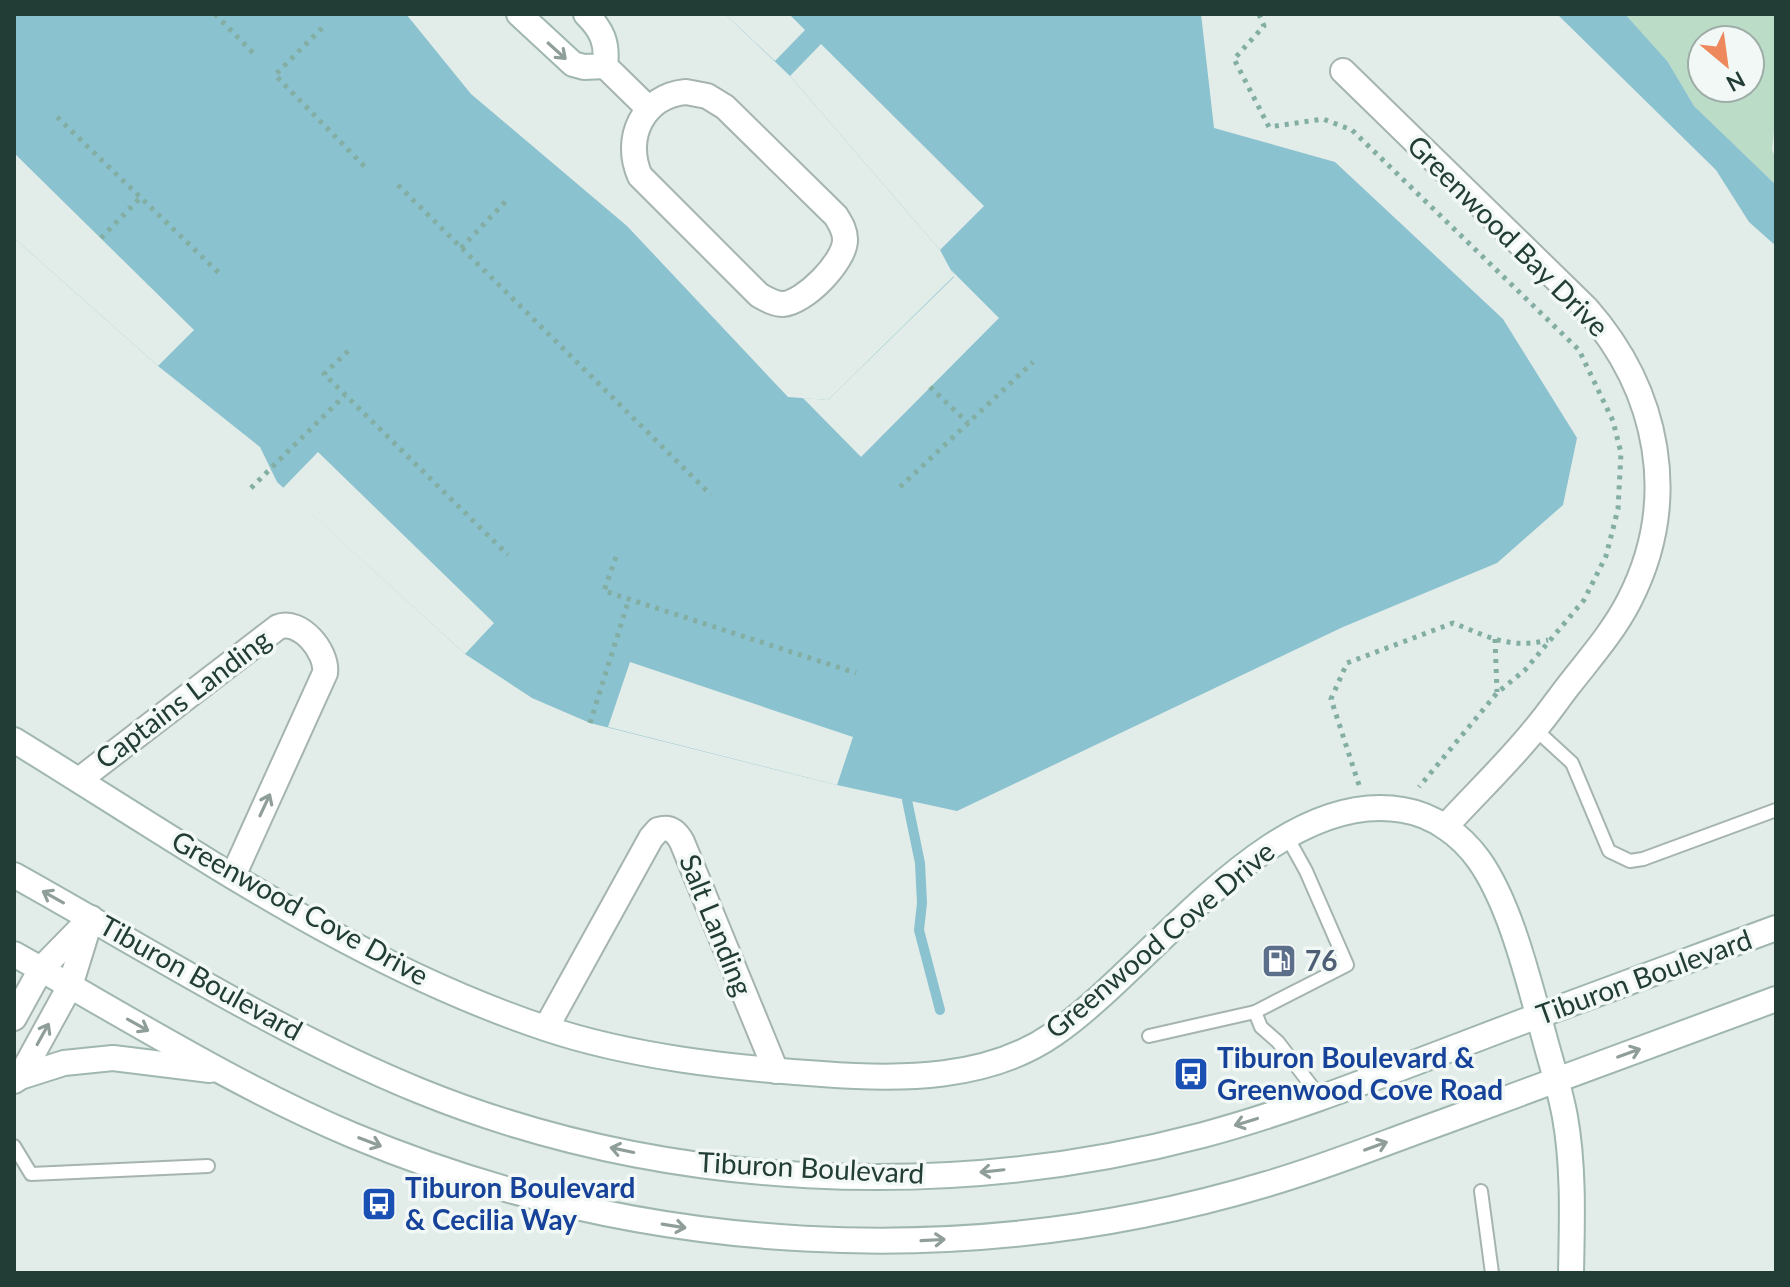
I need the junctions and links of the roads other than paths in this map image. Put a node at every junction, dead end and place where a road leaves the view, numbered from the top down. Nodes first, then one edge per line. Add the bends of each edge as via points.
1 (519, 14) edge
2 (586, 14) edge
3 (605, 66) junction
4 (1343, 71) dead end
5 (649, 109) junction
6 (1535, 729) junction
7 (14, 740) edge
8 (79, 780) junction
9 (1776, 810) edge
10 (1445, 827) junction
11 (1286, 835) junction
12 (14, 875) edge
13 (233, 876) junction
14 (91, 918) junction
15 (1776, 928) edge
16 (14, 954) edge
17 (41, 969) junction
18 (70, 986) junction
19 (1776, 999) edge
20 (1255, 1012) junction
21 (1538, 1016) junction
22 (14, 1018) edge
23 (546, 1028) junction
24 (1149, 1036) dead end
25 (776, 1071) junction
26 (222, 1072) junction
27 (17, 1079) edge
28 (1556, 1080) junction
29 (1320, 1097) junction
30 (14, 1146) edge
31 (208, 1166) dead end
32 (1481, 1191) dead end
33 (1492, 1273) edge
34 (1571, 1273) edge

1 -> 3 street via 573,64
2 - 3 street via 603,34
3 - 5 street
4 - 6 street, Greenwood Bay Drive via 1586,308 1607,332 1641,393 1650,421 1656,452 1655,515 1642,570 1613,627
5 - 5 street via 633,145 640,176 759,295 783,304 805,295 844,250 836,216 725,107 707,96 665,96
6 - 9 lane via 1572,763 1609,851 1630,861
6 - 10 street, Greenwood Bay Drive
7 - 8 street, Greenwood Cove Drive
8 - 13 street, Greenwood Cove Drive
13 -> 8 street, Captains Landing via 325,673 322,652 298,628 278,627
10 - 11 street, Greenwood Cove Drive via 1401,809 1367,808 1326,816
10 - 21 street, Greenwood Cove Drive via 1489,876
11 - 20 lane via 1347,965
11 - 25 street, Greenwood Cove Drive via 1085,1009 1051,1036 1012,1055 967,1070 926,1075
14 -> 12 street, Tiburon Boulevard
13 - 23 street, Greenwood Cove Drive via 379,959
14 - 17 street
14 - 18 street
29 -> 14 street, Tiburon Boulevard via 1183,1140 974,1173 834,1176 693,1163 554,1135 421,1091 292,1030
15 - 21 street, Tiburon Boulevard
16 - 17 street
17 - 18 street
17 - 22 street
18 -> 26 street
27 -> 18 street
28 -> 19 street
20 - 24 lane
20 - 29 lane via 1261,1027
21 - 28 street, Greenwood Cove Drive
21 - 29 street, Tiburon Boulevard
23 - 25 street, Greenwood Cove Drive via 595,1042
23 - 25 street, Salt Landing via 651,838 669,828 682,842
26 - 27 street via 113,1058 64,1063
26 -> 28 street via 371,1142 558,1203 713,1231 914,1242 1056,1230 1197,1203 1302,1173
28 - 34 street, Greenwood Cove Drive via 1569,1145
30 - 31 lane via 31,1174
32 - 33 lane

